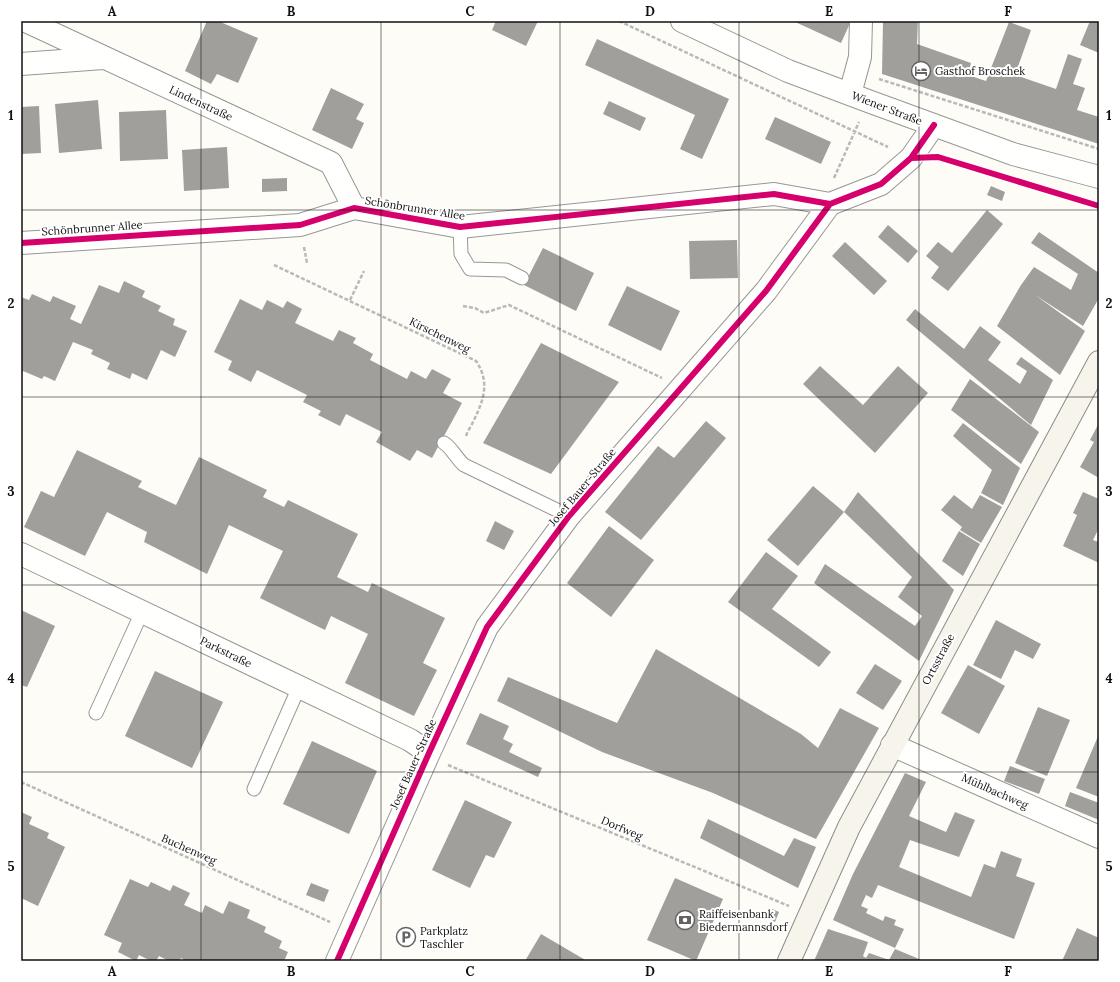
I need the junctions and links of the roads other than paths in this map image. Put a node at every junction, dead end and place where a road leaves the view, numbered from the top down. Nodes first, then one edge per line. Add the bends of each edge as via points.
1 (26, 21) edge
2 (682, 21) edge
3 (861, 21) edge
4 (104, 58) junction
5 (21, 64) edge
6 (850, 94) junction
7 (934, 125) junction
8 (1099, 177) edge
9 (830, 204) junction
10 (354, 208) junction
11 (460, 227) junction
12 (21, 243) edge
13 (522, 278) dead end
14 (1099, 362) edge
15 (444, 443) dead end
16 (569, 516) junction
17 (21, 554) edge
18 (142, 612) junction
19 (299, 687) junction
20 (96, 713) dead end
21 (892, 745) junction
22 (429, 753) junction
23 (254, 789) dead end
24 (1099, 837) edge
25 (337, 961) edge
26 (789, 961) edge

1 - 4 street, Lindenstraße
2 - 6 street, Wiener Straße via 788,71
3 - 6 street via 860,57
4 - 5 street
4 - 10 street, Lindenstraße via 331,163
6 - 7 street, Wiener Straße
7 - 8 street, Wiener Straße via 1014,154
7 - 9 street via 911,158 881,184
9 - 11 street, Schönbrunner Allee via 774,194
9 - 16 street, Josef Bauer-Straße via 766,291
10 - 11 street, Schönbrunner Allee
10 - 12 street, Schönbrunner Allee via 300,225
11 - 13 lane via 461,254 470,269 506,270
14 - 21 street, Ortsstraße
15 - 16 lane via 464,465
16 - 22 street, Josef Bauer-Straße via 488,627
17 - 18 street, Parkstraße
18 - 19 street, Parkstraße
18 - 20 lane
19 - 22 street, Parkstraße via 410,740
19 - 23 lane
21 - 24 street, Mühlbachweg
21 - 26 street, Ortsstraße via 849,827
22 - 25 street, Josef Bauer-Straße

